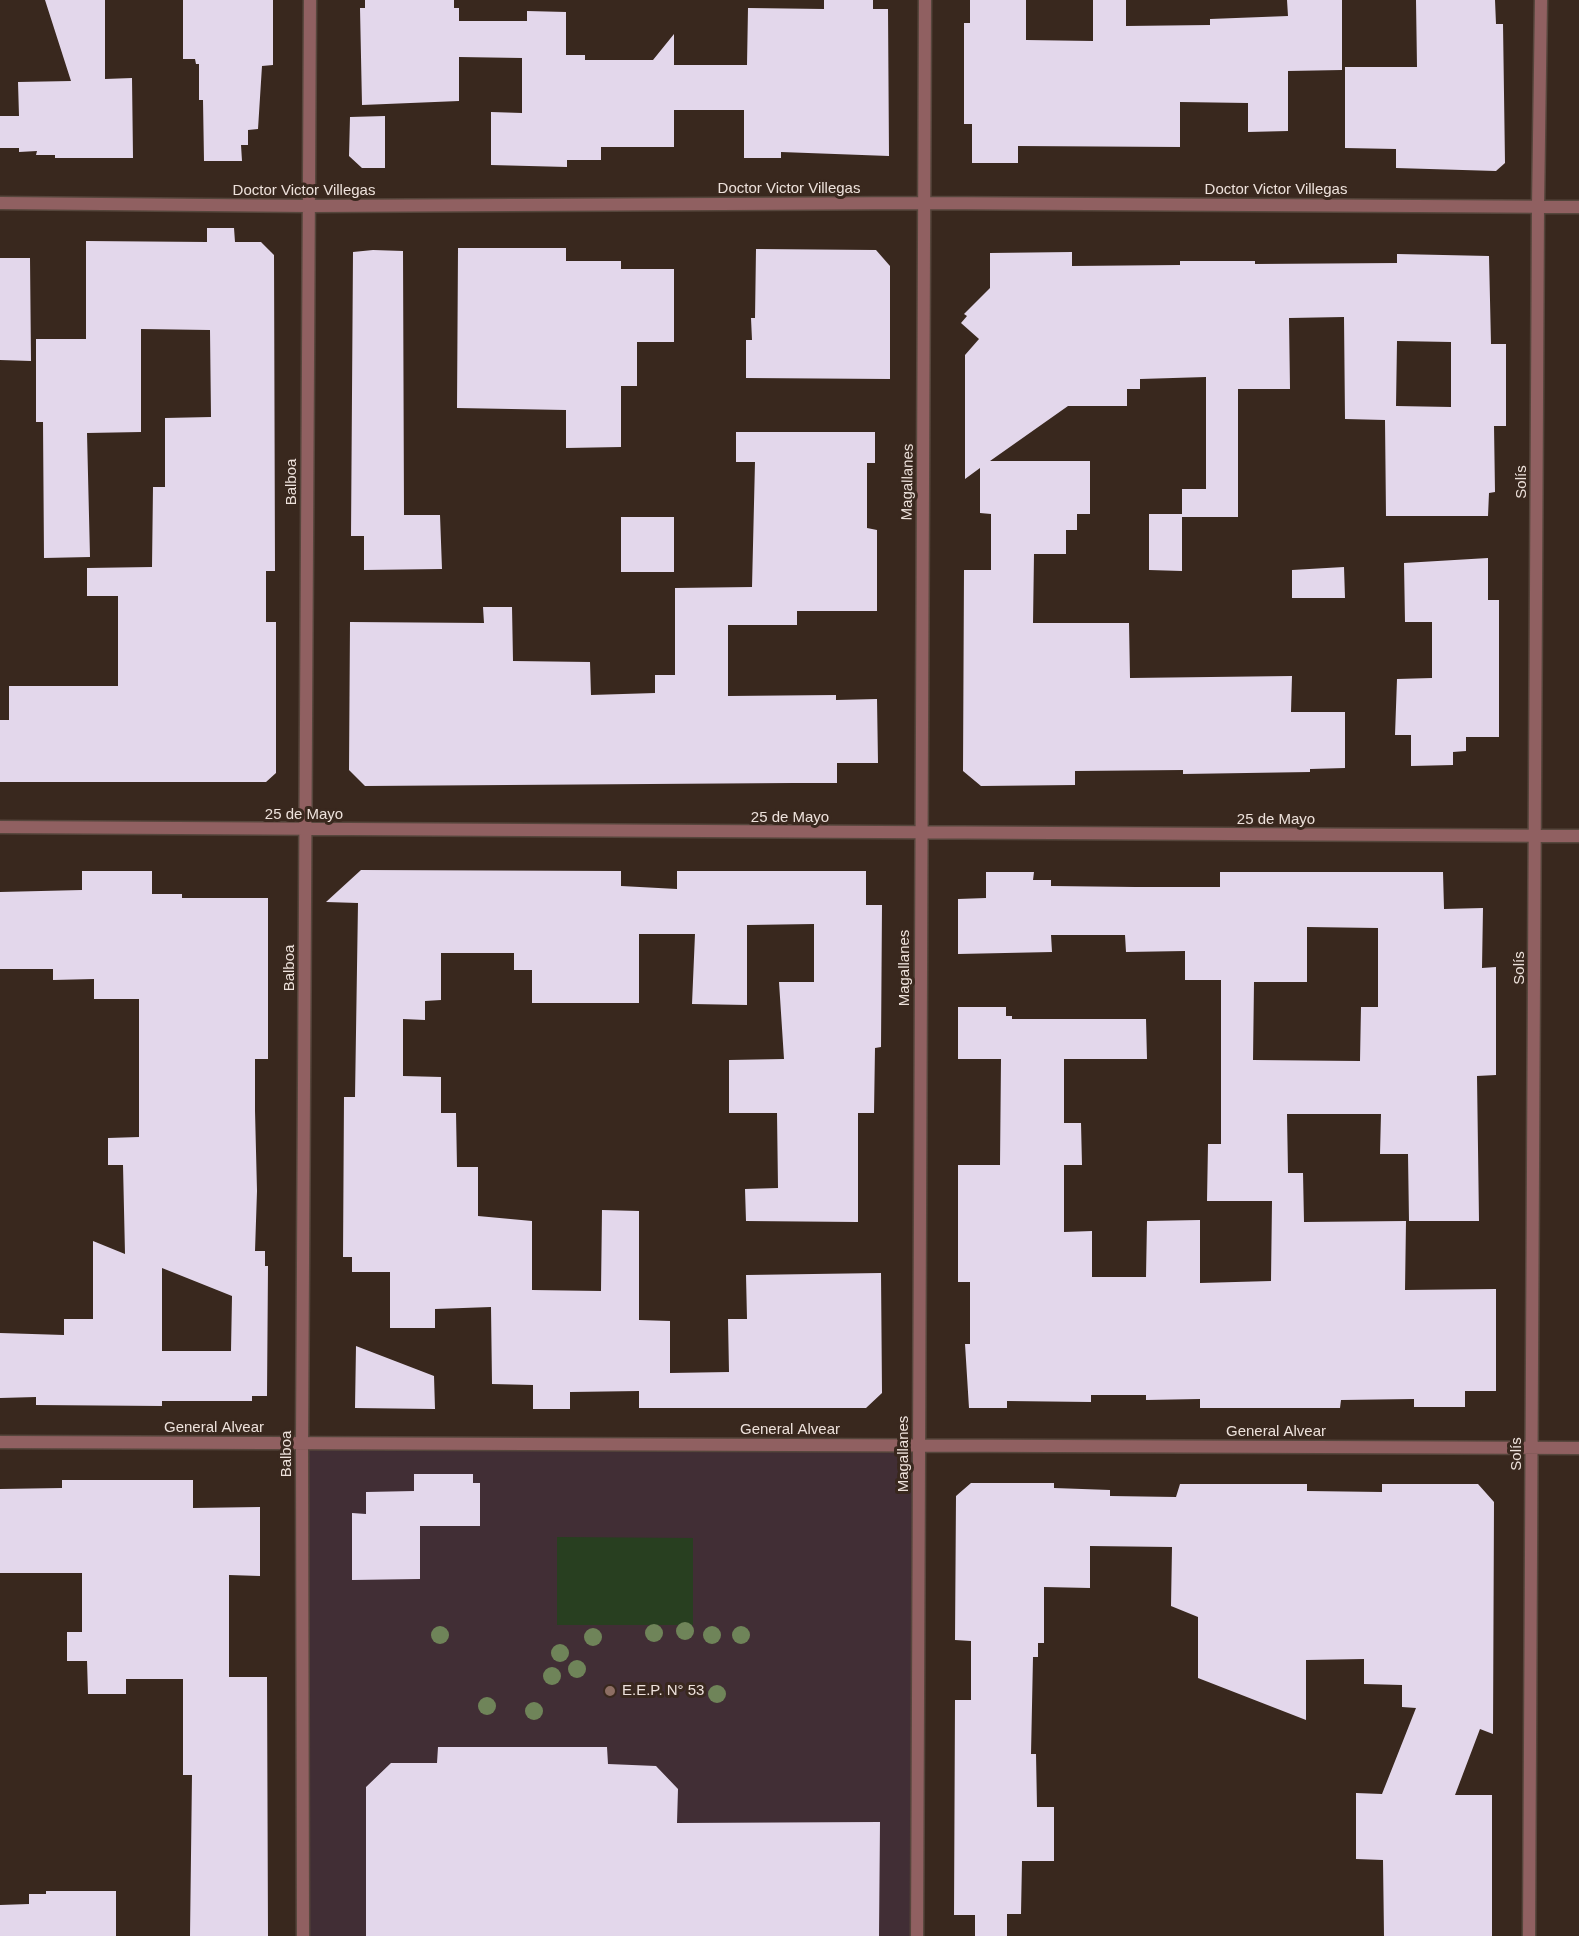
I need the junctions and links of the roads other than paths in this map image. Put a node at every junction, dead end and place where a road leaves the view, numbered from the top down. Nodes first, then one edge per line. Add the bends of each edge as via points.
1 (310, 0) edge
2 (925, 0) edge
3 (1541, 0) edge
4 (0, 203) edge
5 (925, 203) junction
6 (309, 206) junction
7 (1538, 207) junction
8 (1579, 207) edge
9 (0, 827) edge
10 (305, 830) junction
11 (920, 833) junction
12 (1535, 836) junction
13 (1579, 836) edge
14 (0, 1442) edge
15 (302, 1444) junction
16 (919, 1445) junction
17 (1532, 1448) junction
18 (1579, 1448) edge
19 (303, 1936) edge
20 (917, 1936) edge
21 (1529, 1936) edge

1 - 6 street, Balboa
2 - 5 street, Magallanes
3 - 7 street, Solís
4 - 6 street, Doctor Victor Villegas
5 - 6 street, Doctor Victor Villegas
5 - 7 street, Doctor Victor Villegas
5 - 11 street, Magallanes
6 - 10 street, Balboa
7 - 8 street, Doctor Victor Villegas
7 - 12 street, Solís
9 - 10 street, 25 de Mayo
10 - 11 street, 25 de Mayo
10 - 15 street, Balboa
11 - 12 street, 25 de Mayo
11 - 16 street, Magallanes
12 - 13 street, 25 de Mayo
12 - 17 street, Solís
14 - 15 street, General Alvear
15 - 16 street, General Alvear
15 - 19 street, Balboa
16 - 17 street, General Alvear
16 - 20 street, Magallanes
17 - 18 street, General Alvear
17 - 21 street, Solís

